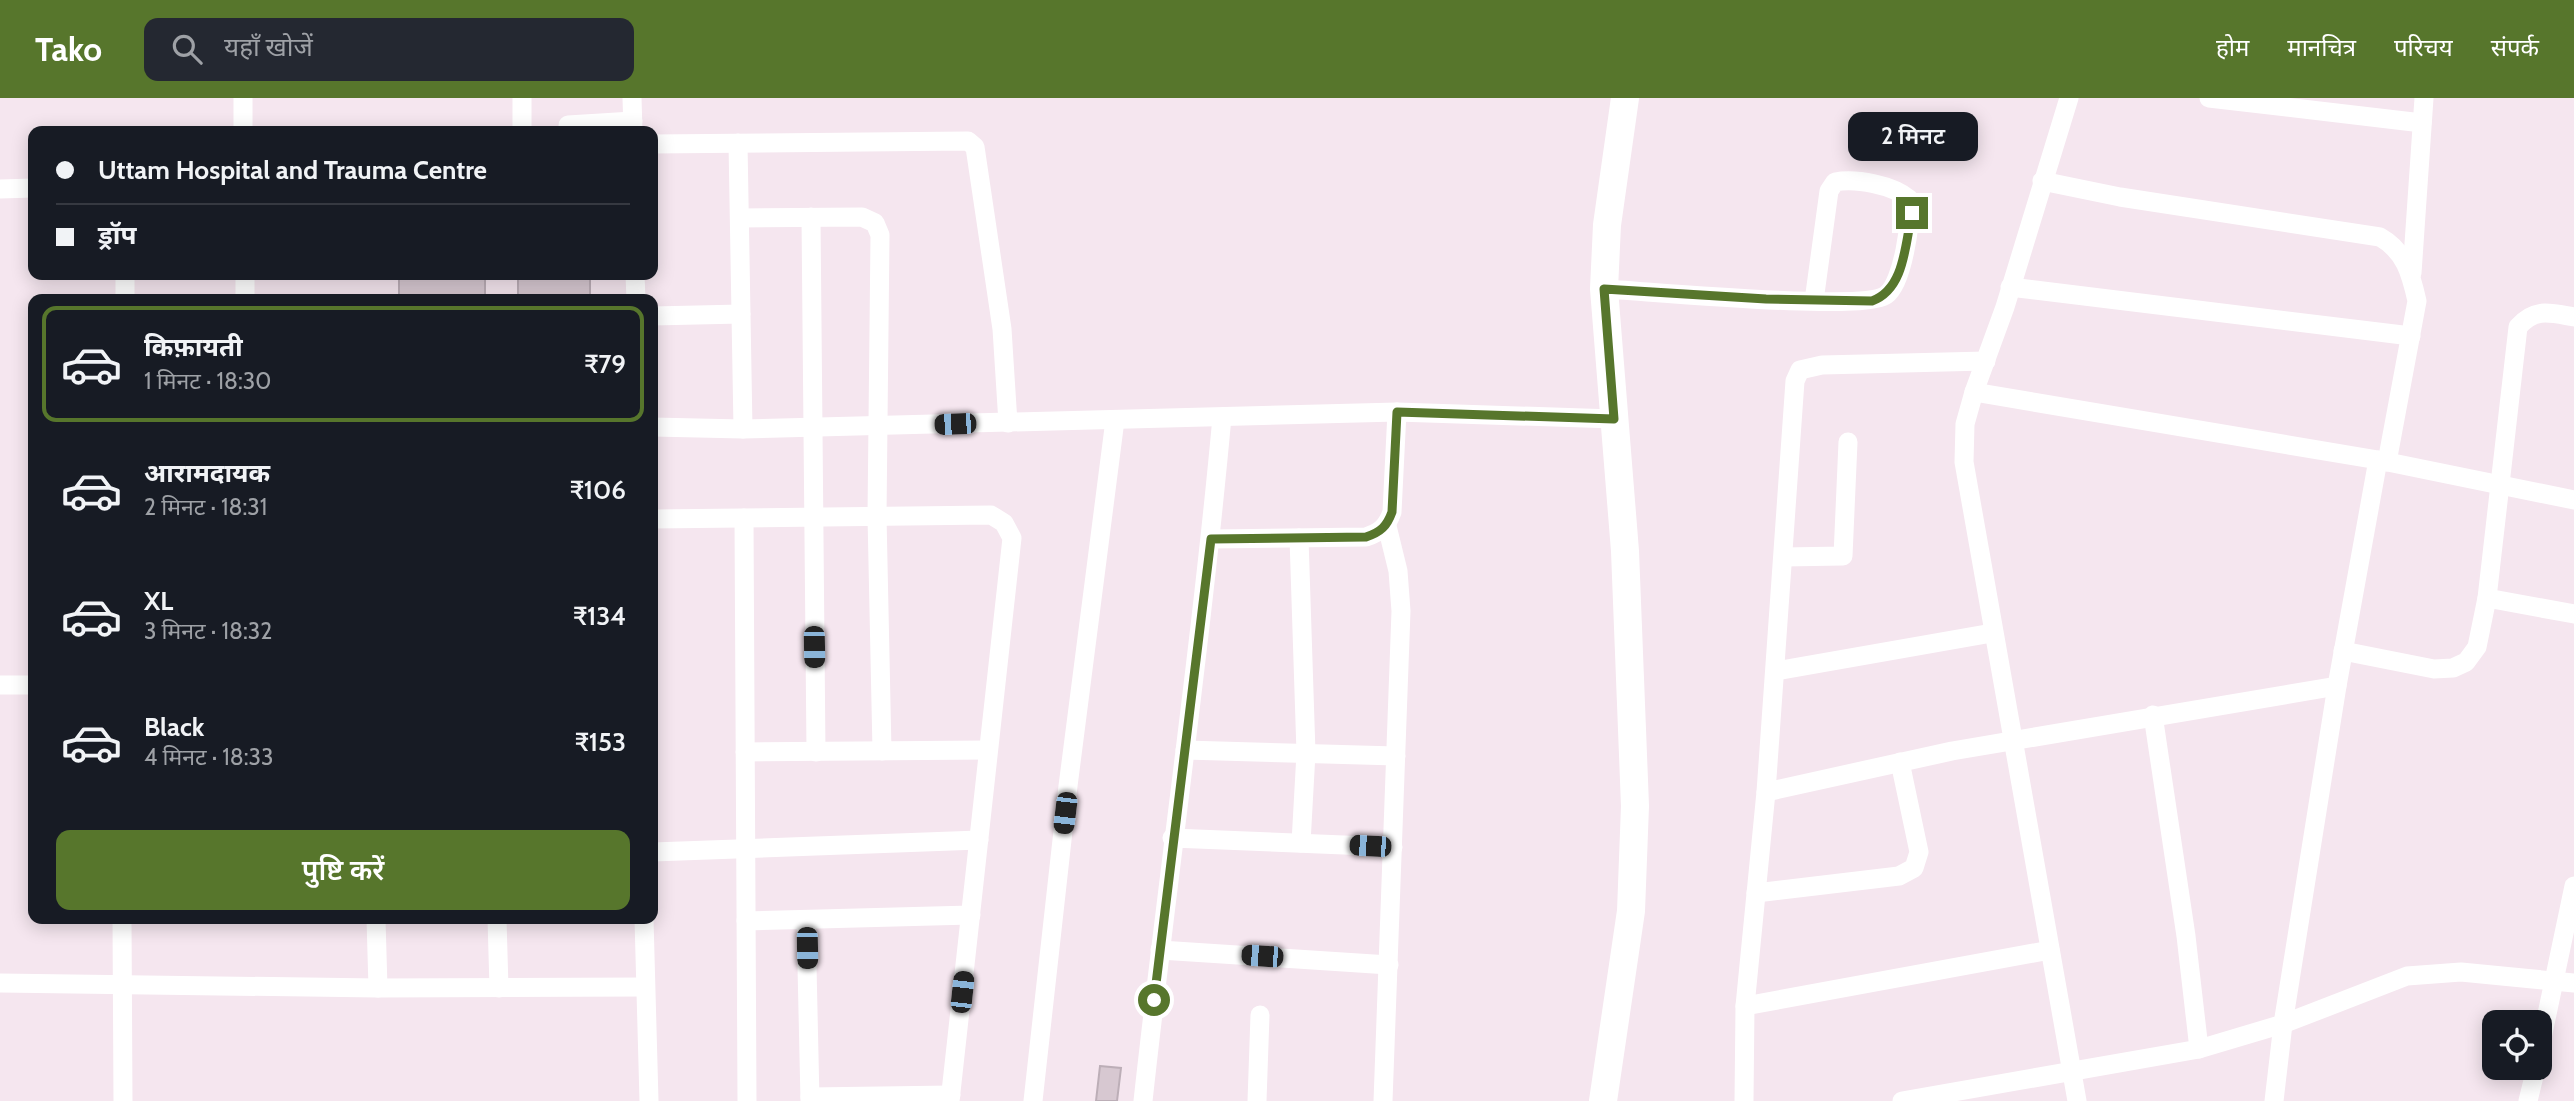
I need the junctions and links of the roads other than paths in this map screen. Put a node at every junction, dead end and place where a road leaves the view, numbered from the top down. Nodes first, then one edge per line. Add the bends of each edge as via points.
1 (243, 98) edge
2 (522, 98) edge
3 (632, 98) edge
4 (1625, 98) edge
5 (2069, 98) edge
6 (2209, 98) edge
7 (2424, 98) edge
8 (2422, 123) junction
9 (568, 125) dead end
10 (243, 126) edge
11 (522, 126) edge
12 (633, 126) edge
13 (738, 143) junction
14 (658, 144) edge
15 (2042, 181) junction
16 (28, 188) edge
17 (0, 189) edge
18 (811, 216) junction
19 (740, 218) junction
20 (2412, 277) junction
21 (2010, 287) junction
22 (1604, 289) junction
23 (1814, 301) junction
24 (741, 314) junction
25 (658, 316) edge
26 (2574, 317) edge
27 (2411, 336) junction
28 (1986, 361) junction
29 (1974, 392) junction
30 (1397, 412) junction
31 (1222, 417) junction
32 (1614, 419) junction
33 (1115, 420) junction
34 (1008, 423) junction
35 (877, 426) junction
36 (658, 427) edge
37 (812, 428) junction
38 (743, 429) junction
39 (1848, 442) dead end
40 (2383, 461) junction
41 (2498, 486) junction
42 (2574, 500) edge
43 (877, 516) junction
44 (812, 517) junction
45 (744, 518) junction
46 (658, 519) edge
47 (1387, 526) junction
48 (1299, 538) junction
49 (1211, 539) junction
50 (1784, 557) junction
51 (2487, 598) junction
52 (2574, 614) edge
53 (1992, 632) junction
54 (2343, 651) junction
55 (1776, 671) junction
56 (0, 685) edge
57 (28, 685) edge
58 (2337, 686) junction
59 (2153, 715) junction
60 (2012, 743) junction
61 (988, 750) junction
62 (1185, 750) junction
63 (882, 751) junction
64 (745, 752) junction
65 (816, 752) junction
66 (1306, 753) junction
67 (1396, 756) junction
68 (1900, 762) junction
69 (1766, 792) junction
70 (1172, 838) junction
71 (979, 840) junction
72 (1301, 843) junction
73 (1393, 847) junction
74 (746, 849) junction
75 (658, 852) edge
76 (2574, 886) edge
77 (1756, 893) junction
78 (971, 915) junction
79 (746, 921) junction
80 (806, 921) junction
81 (122, 924) edge
82 (376, 924) edge
83 (497, 924) edge
84 (644, 924) edge
85 (1160, 950) junction
86 (2050, 950) junction
87 (1389, 964) junction
88 (2554, 981) junction
89 (0, 983) edge
90 (2574, 983) edge
91 (123, 986) junction
92 (377, 988) junction
93 (499, 988) junction
94 (645, 988) junction
95 (1745, 1006) junction
96 (2548, 1010) edge
97 (1260, 1015) dead end
98 (2283, 1024) junction
99 (2199, 1049) junction
100 (2072, 1072) junction
101 (2533, 1080) edge
102 (1953, 1097) edge
103 (951, 1098) edge
104 (810, 1099) edge
105 (123, 1101) edge
106 (649, 1101) edge
107 (747, 1101) edge
108 (1033, 1101) edge
109 (1143, 1101) edge
110 (1257, 1101) edge
111 (1383, 1101) edge
112 (1603, 1101) edge
113 (1744, 1101) edge
114 (1902, 1101) edge
115 (2077, 1101) edge
116 (2274, 1101) edge
117 (2528, 1101) edge

1 - 10 street
2 - 11 street
3 - 12 street
4 - 22 street via 1607,225
5 - 15 street
6 - 8 street
7 - 8 street
8 - 20 street
9 - 12 street
13 - 14 street
13 - 19 street
13 - 34 street via 968,141 975,147 1002,329
15 - 20 street via 2380,237 2396,245
15 - 21 street
16 - 17 street
18 - 19 street
18 - 35 street via 862,217 875,223 880,235
18 - 37 street
19 - 24 street
20 - 27 street via 2417,301
21 - 27 street
21 - 28 street
22 - 23 street
22 - 32 street
23 - 23 street via 1872,301 1892,289 1912,213 1909,199 1900,191 1835,182 1829,191
24 - 25 street
24 - 38 street
26 - 41 street via 2543,311 2528,316 2518,327
27 - 40 street
28 - 29 street
28 - 50 street via 1822,365 1800,370 1795,381
29 - 40 street
29 - 53 street via 1965,424 1964,462
30 - 31 street
30 - 32 street
30 - 47 street via 1392,512
31 - 33 street
31 - 49 street
32 - 112 street via 1625,551 1635,806 1631,911
33 - 34 street
33 - 108 street
34 - 35 street
35 - 37 street
35 - 43 street
36 - 38 street
37 - 38 street
37 - 44 street
39 - 50 street via 1843,556
40 - 41 street
40 - 54 street
41 - 42 street
41 - 51 street
43 - 44 street
43 - 61 street via 990,515 1004,523 1012,538
43 - 63 street
44 - 45 street
44 - 65 street
45 - 46 street
45 - 64 street
47 - 48 street via 1366,537
47 - 67 street via 1398,571 1401,611
48 - 49 street
48 - 66 street
49 - 62 street
50 - 55 street
51 - 52 street
51 - 54 street via 2477,647 2466,662 2453,668 2434,669
53 - 55 street
53 - 60 street
54 - 58 street
55 - 69 street
56 - 57 street
58 - 59 street
58 - 98 street
59 - 60 street
59 - 99 street
60 - 68 street
60 - 86 street
61 - 63 street
61 - 71 street
62 - 66 street
62 - 70 street
63 - 65 street
64 - 65 street
64 - 74 street
66 - 67 street
66 - 72 street
67 - 73 street
68 - 69 street
68 - 77 street via 1919,852 1914,868 1899,876
69 - 77 street
70 - 72 street
70 - 85 street
71 - 74 street
71 - 78 street
72 - 73 street
73 - 87 street
74 - 75 street
74 - 79 street
76 - 88 street
77 - 95 street
78 - 80 street
78 - 103 street
79 - 80 street
79 - 107 street
80 - 104 street
81 - 91 street
82 - 92 street
83 - 93 street
84 - 94 street
85 - 87 street
85 - 109 street
86 - 95 street
86 - 100 street
87 - 111 street
88 - 90 street
88 - 96 street
88 - 98 street via 2461,972 2420,974
89 - 91 street
91 - 92 street
91 - 105 street
92 - 93 street
93 - 94 street
94 - 106 street
95 - 113 street
97 - 110 street
98 - 99 street
98 - 116 street
99 - 100 street
100 - 102 street
100 - 115 street
101 - 117 street
102 - 114 street
103 - 104 street

